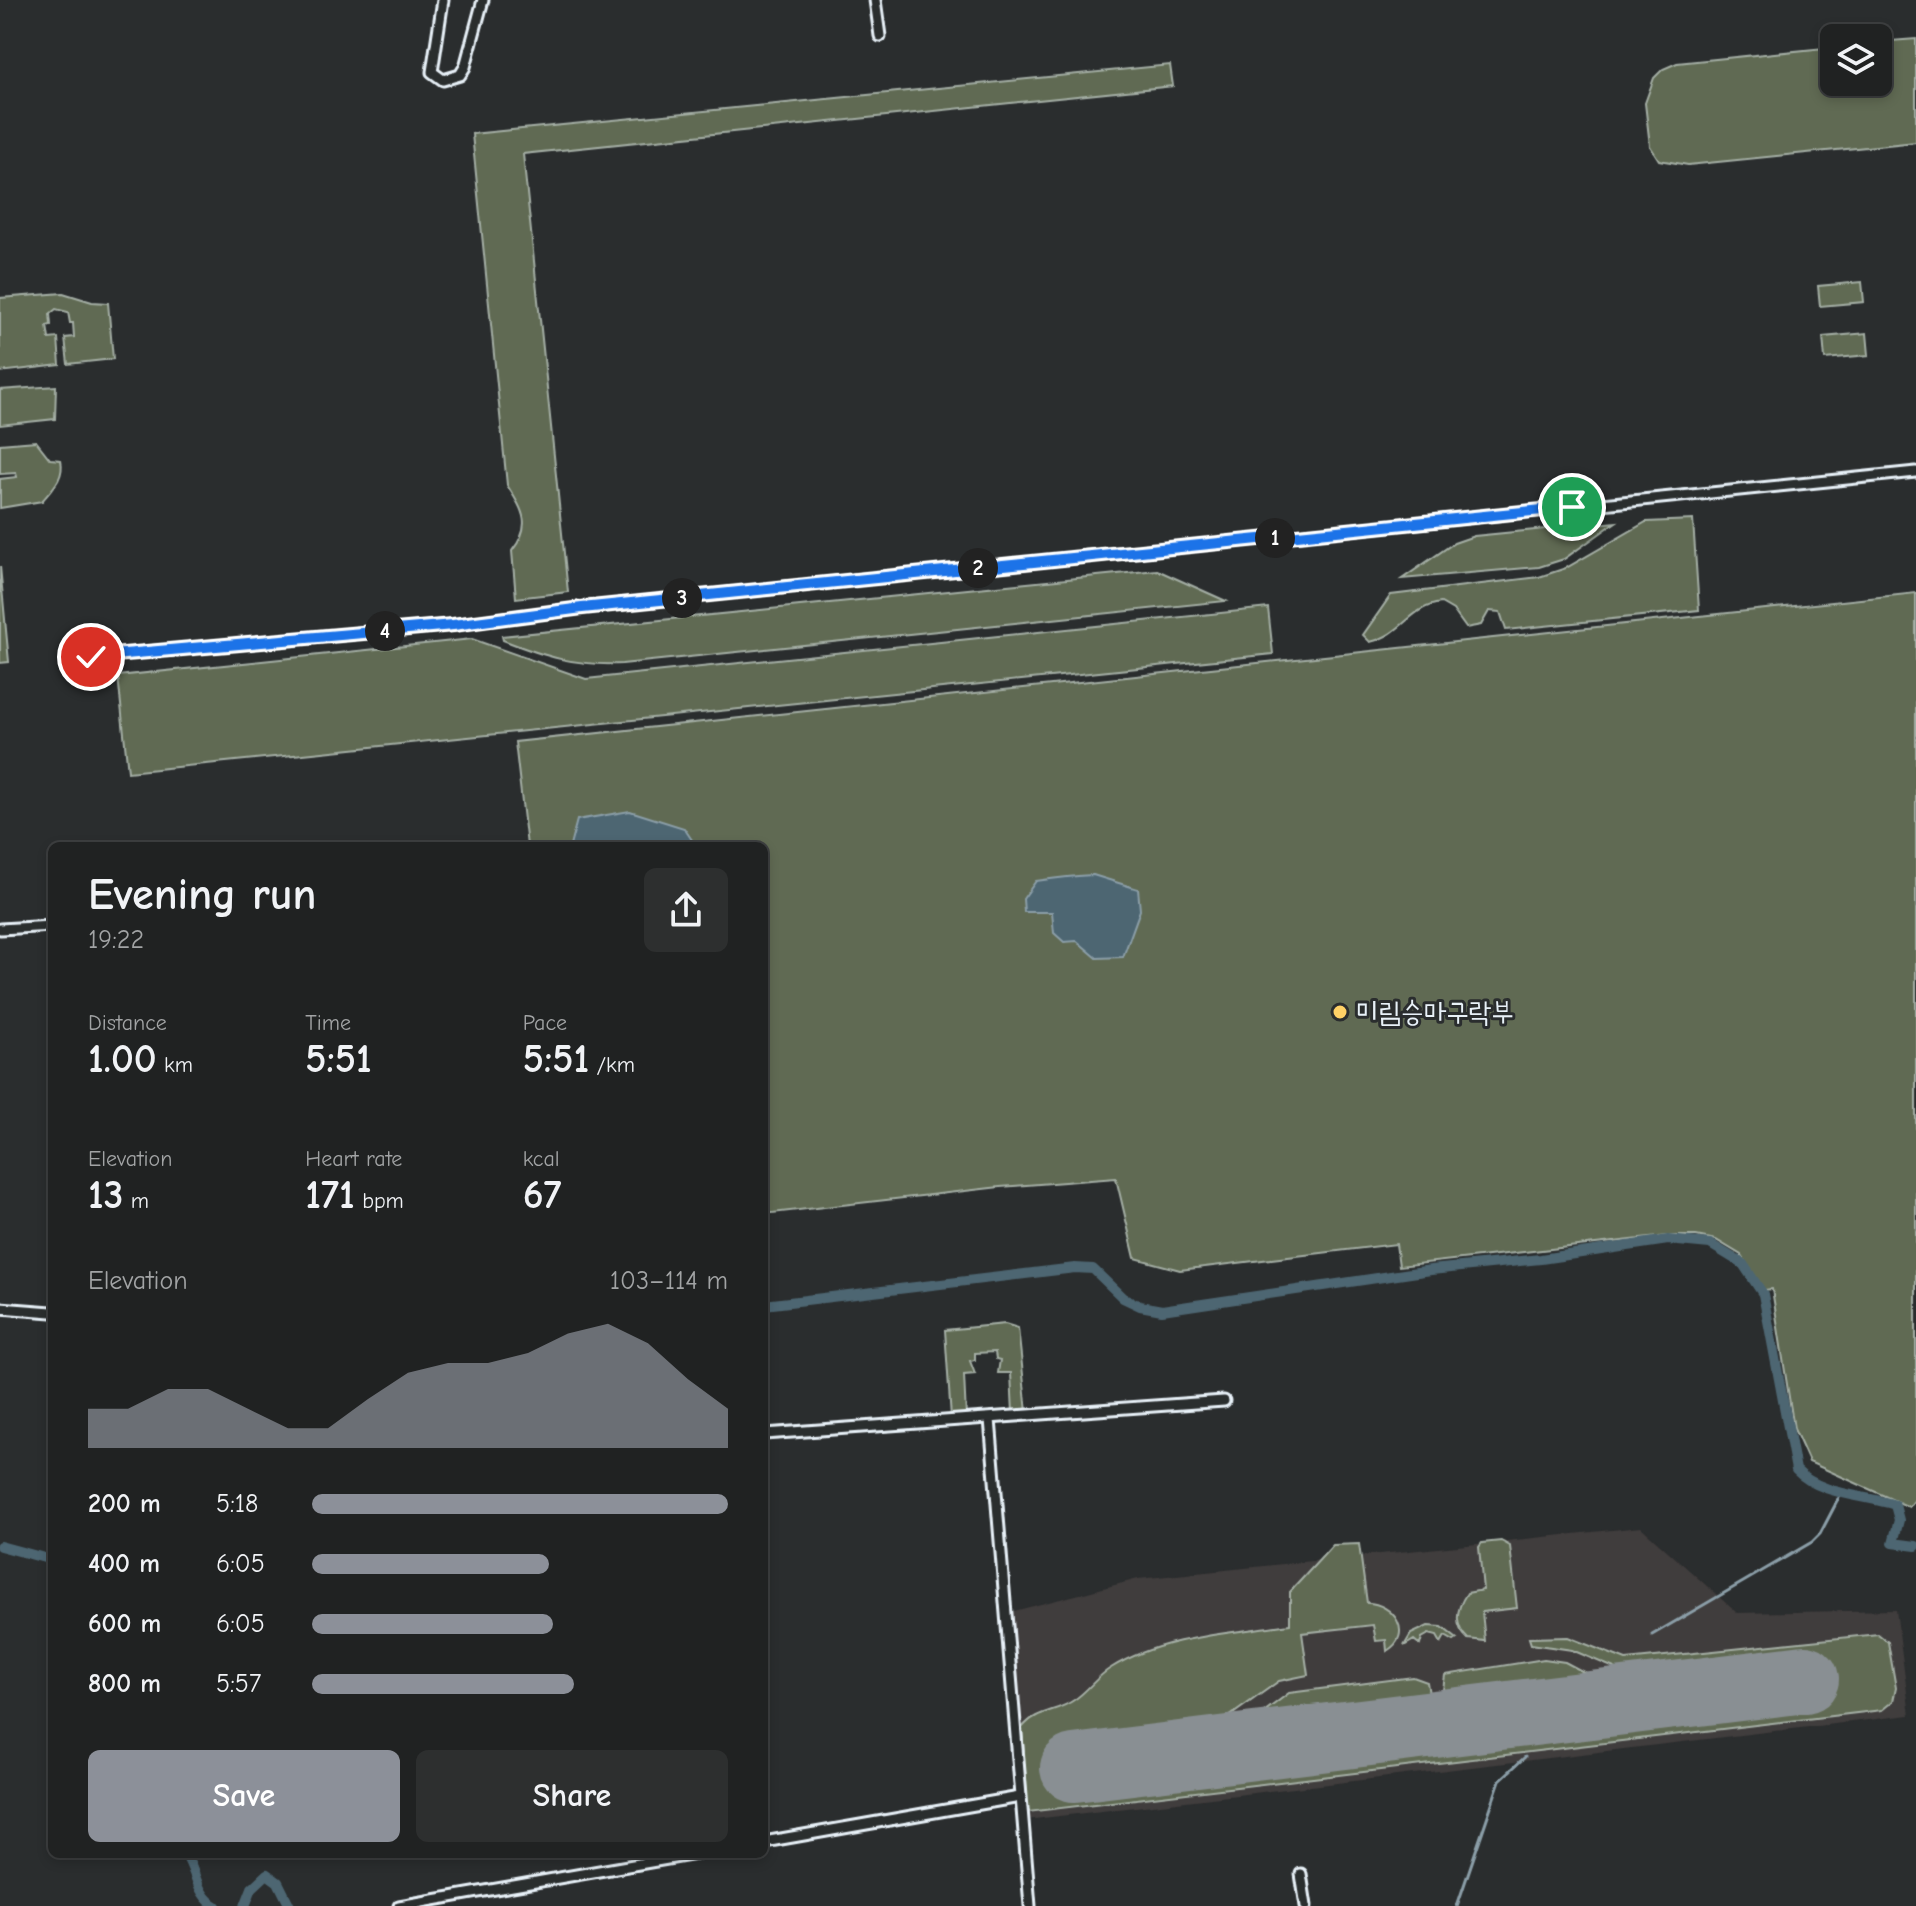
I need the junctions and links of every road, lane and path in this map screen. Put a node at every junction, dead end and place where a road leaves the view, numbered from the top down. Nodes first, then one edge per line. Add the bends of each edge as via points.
1 (443, 0) edge
2 (483, 0) edge
3 (875, 0) edge
4 (880, 36) dead end
5 (1916, 472) edge
6 (91, 657) dead end
7 (48, 926) edge
8 (0, 929) edge
9 (0, 1308) edge
10 (48, 1312) edge
11 (1224, 1401) dead end
12 (990, 1419) junction
13 (768, 1434) edge
14 (1020, 1797) junction
15 (768, 1841) edge
16 (673, 1858) edge
17 (1301, 1874) dead end
18 (399, 1906) edge
19 (1030, 1906) edge
20 (1306, 1906) edge

1 - 2 street via 432,72 443,80 460,75 465,67
3 - 4 street
5 - 6 street via 453,625
7 - 8 street
9 - 10 street
11 - 12 street
12 - 13 street
12 - 14 street
14 - 15 street
14 - 19 street
16 - 18 street
17 - 20 street

